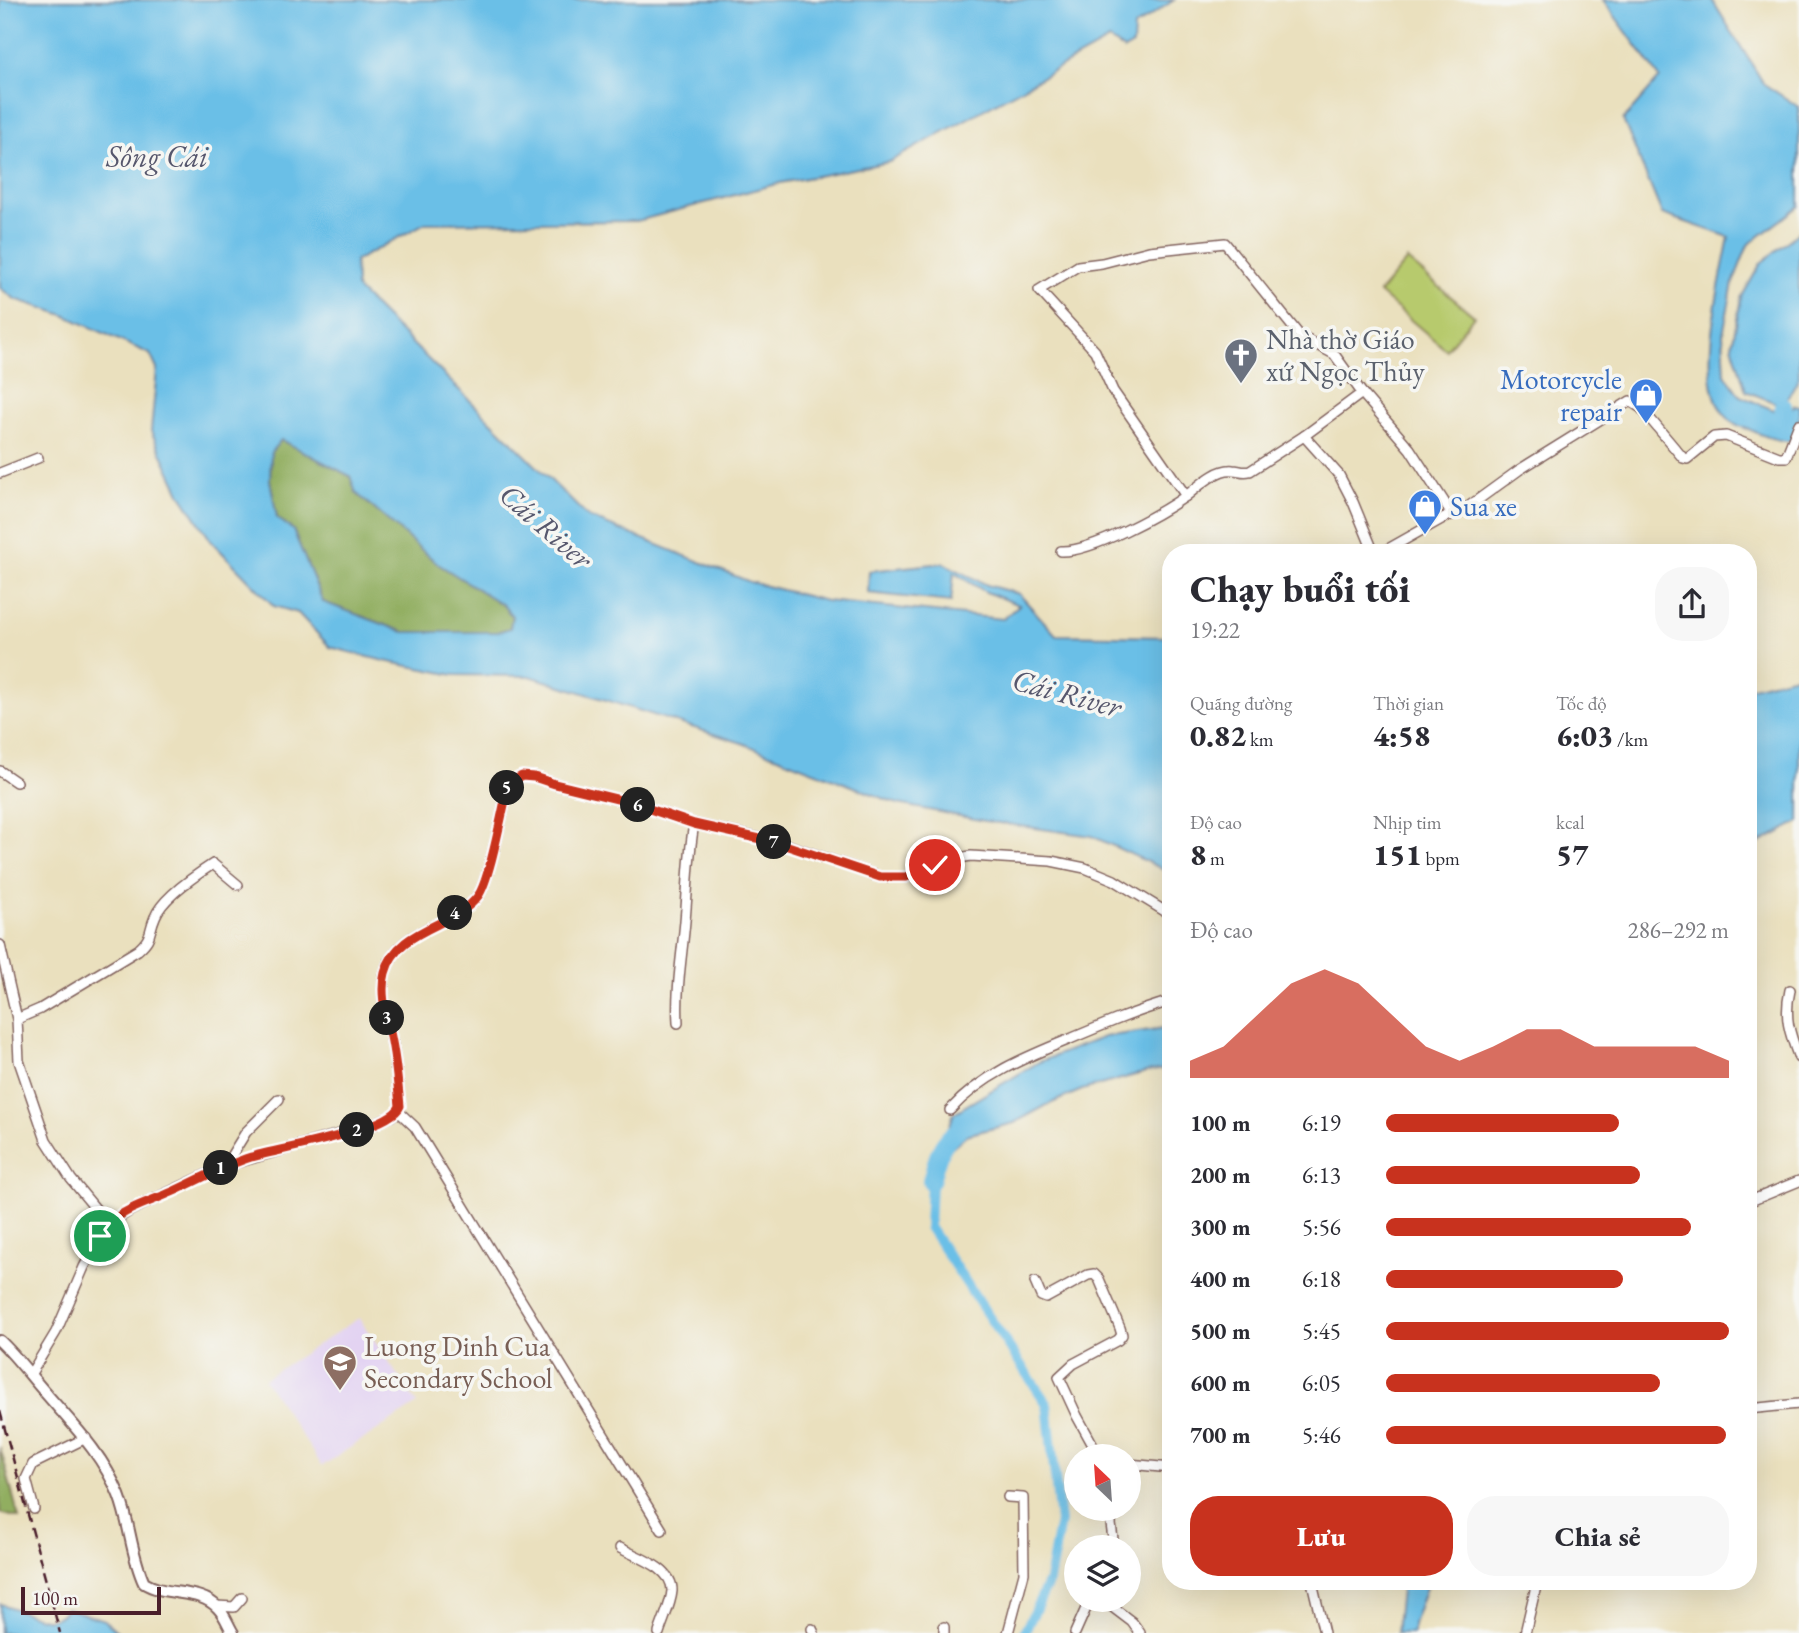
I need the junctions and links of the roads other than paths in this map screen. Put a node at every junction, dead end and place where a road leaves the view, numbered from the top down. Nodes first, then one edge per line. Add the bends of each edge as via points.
1 (1362, 393) junction
2 (1799, 424) edge
3 (1304, 436) junction
4 (38, 458) dead end
5 (0, 473) edge
6 (1186, 496) junction
7 (1452, 514) junction
8 (1370, 544) edge
9 (1397, 544) edge
10 (1061, 551) dead end
11 (0, 771) edge
12 (16, 782) dead end
13 (694, 824) junction
14 (238, 884) dead end
15 (1162, 909) edge
16 (0, 946) edge
17 (1790, 990) dead end
18 (1162, 1004) edge
19 (17, 1019) junction
20 (678, 1023) dead end
21 (1799, 1058) edge
22 (279, 1099) dead end
23 (950, 1110) dead end
24 (398, 1111) junction
25 (225, 1166) junction
26 (1799, 1181) edge
27 (1757, 1198) edge
28 (108, 1224) junction
29 (1035, 1283) dead end
30 (0, 1341) edge
31 (30, 1374) junction
32 (1799, 1404) edge
33 (1757, 1408) edge
34 (86, 1438) junction
35 (1092, 1444) edge
36 (1141, 1465) edge
37 (1162, 1467) edge
38 (1008, 1497) dead end
39 (34, 1509) dead end
40 (662, 1530) dead end
41 (620, 1548) dead end
42 (1314, 1590) edge
43 (1534, 1590) edge
44 (242, 1598) dead end
45 (216, 1606) junction
46 (1084, 1612) edge
47 (1119, 1612) edge
48 (233, 1633) edge
49 (659, 1633) edge
50 (1008, 1633) edge
51 (1075, 1633) edge
52 (1140, 1633) edge
53 (1324, 1633) edge
54 (1525, 1633) edge

1 - 3 street
1 - 6 street via 1334,354 1300,336 1225,243 1149,251 1078,266 1053,279 1039,289 1095,351 1113,391
1 - 7 street via 1410,449
2 - 7 street via 1786,457 1719,435 1687,459 1630,401
3 - 6 street via 1250,471 1220,472
3 - 8 street via 1339,475
4 - 5 street
6 - 10 street via 1157,516
7 - 9 street
11 - 12 street
13 - 15 street via 782,844 880,877 906,877 947,860 971,856 1051,861 1114,880
13 - 20 street via 678,974
13 - 24 street via 534,777 522,776 509,783 480,895 412,937 391,958 385,972 383,990
14 - 19 street via 213,864 167,899 154,918 149,941 138,950
16 - 19 street
17 - 21 street via 1785,1010
18 - 23 street via 1012,1064 977,1084
19 - 28 street via 19,1062 46,1140
22 - 25 street via 247,1132
24 - 25 street via 354,1131
24 - 40 street via 415,1127
25 - 28 street
26 - 27 street
28 - 31 street via 56,1332
29 - 35 street via 1046,1298 1094,1274 1120,1328 1118,1340 1073,1364 1059,1377
30 - 31 street
31 - 34 street
32 - 33 street
34 - 39 street via 33,1465 26,1479
34 - 45 street via 119,1494 144,1583 208,1599
36 - 37 street
38 - 50 street via 1023,1498 1024,1568
41 - 49 street via 666,1573 670,1581 672,1590
42 - 53 street
43 - 54 street
44 - 45 street via 234,1607
45 - 48 street
46 - 51 street
47 - 52 street

